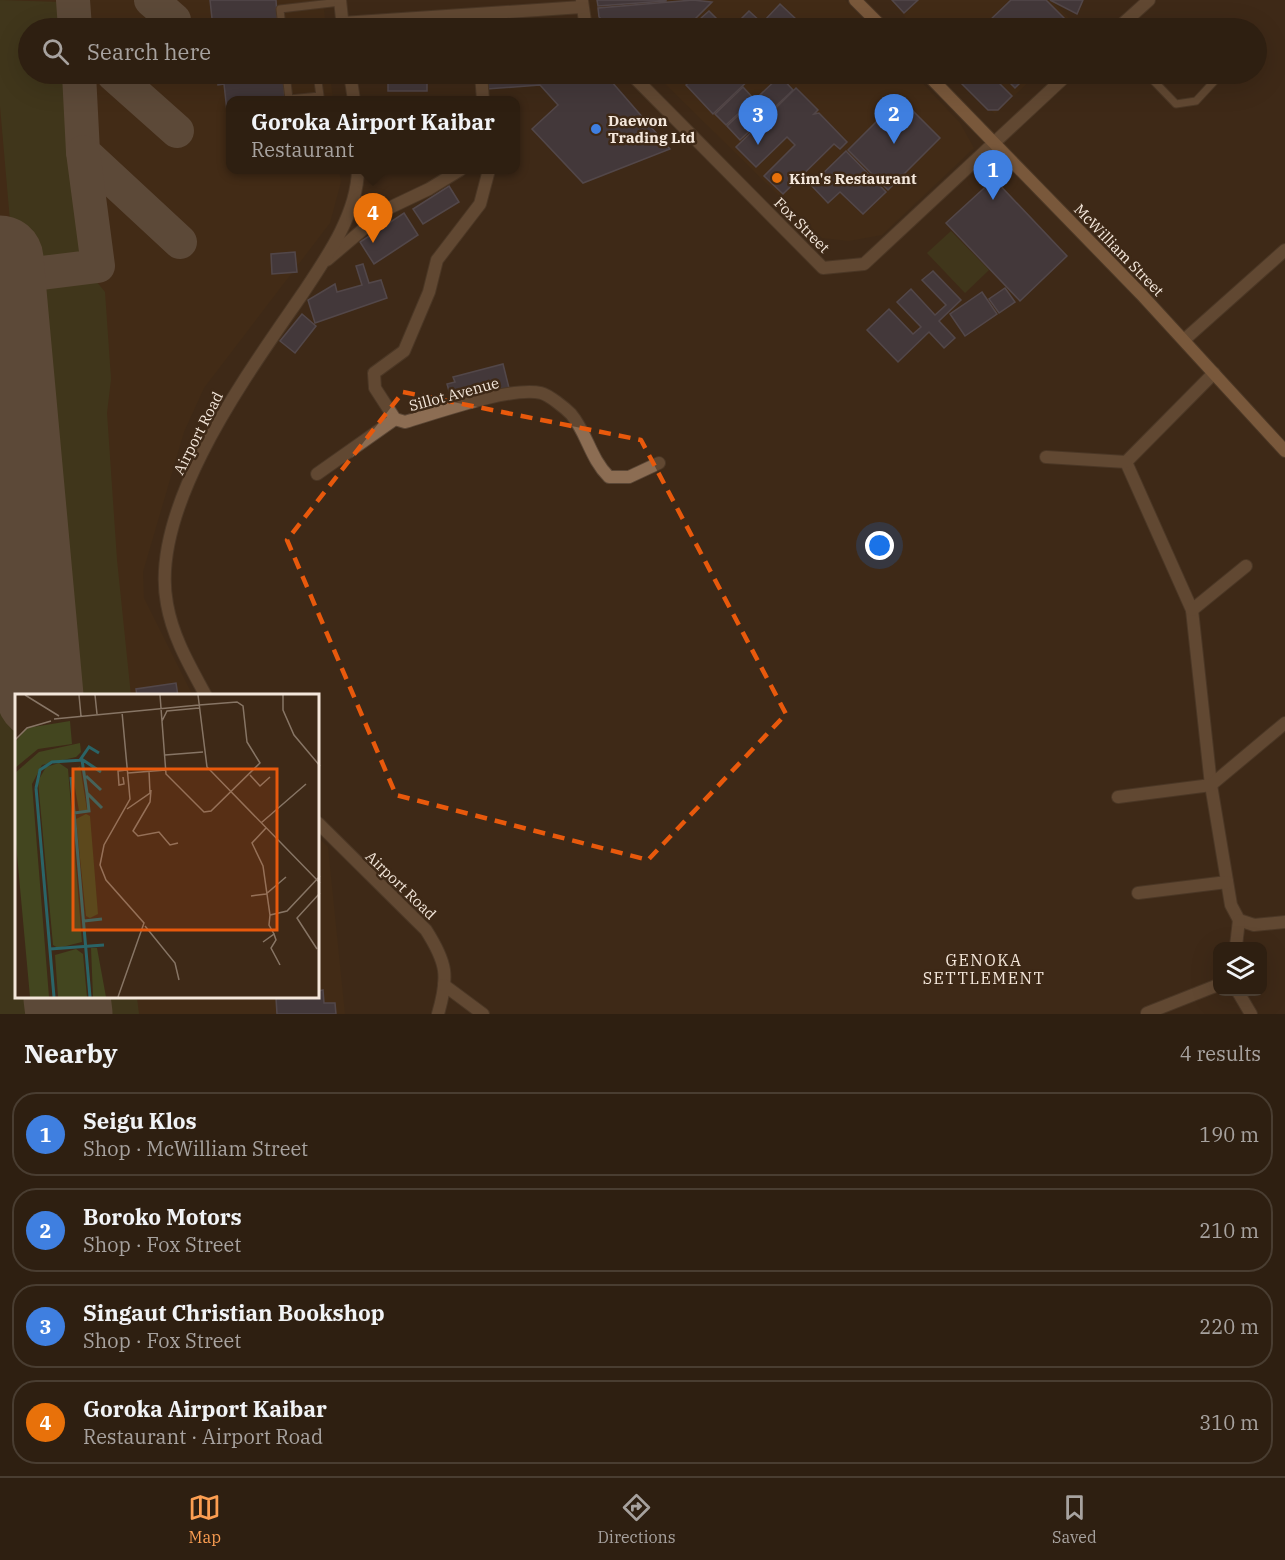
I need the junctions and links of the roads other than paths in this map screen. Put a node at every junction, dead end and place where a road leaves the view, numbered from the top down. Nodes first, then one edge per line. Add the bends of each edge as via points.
1 (855, 0) edge
2 (1149, 0) edge
3 (340, 1) edge
4 (582, 4) edge
5 (476, 15) junction
6 (281, 18) edge
7 (341, 18) edge
8 (439, 18) edge
9 (476, 18) edge
10 (873, 18) edge
11 (1129, 18) edge
12 (641, 84) edge
13 (937, 84) edge
14 (1057, 84) edge
15 (1157, 84) edge
16 (1212, 84) edge
17 (993, 141) junction
18 (358, 174) edge
19 (453, 174) edge
20 (488, 174) edge
21 (1285, 250) edge
22 (322, 265) junction
23 (1184, 340) junction
24 (1214, 373) junction
25 (395, 419) junction
26 (1285, 452) edge
27 (1046, 457) dead end
28 (1126, 462) junction
29 (659, 463) dead end
30 (317, 474) dead end
31 (1246, 566) dead end
32 (1192, 610) junction
33 (205, 694) edge
34 (1285, 723) edge
35 (1211, 785) junction
36 (1118, 797) dead end
37 (320, 825) edge
38 (1227, 882) junction
39 (1138, 893) dead end
40 (1239, 920) junction
41 (1285, 922) edge
42 (1236, 942) edge
43 (444, 985) junction
44 (1213, 987) edge
45 (1240, 996) edge
46 (467, 1008) edge
47 (1147, 1013) edge
48 (438, 1014) edge
49 (483, 1014) edge
50 (1251, 1014) edge

1 - 10 street
2 - 11 street
3 - 6 lane via 280,9
3 - 7 street
4 - 5 street
5 - 8 street
5 - 9 street
12 - 17 street, Fox Street via 823,268 864,264
13 - 17 street, McWilliam Street
14 - 17 street
15 - 16 lane via 1176,104 1196,101
17 - 23 street, McWilliam Street
18 - 22 street, Airport Road via 348,214
19 - 22 street via 387,209
20 - 25 street, Sillot Avenue via 480,204 437,260 429,292 404,351 374,372 375,388
21 - 23 street
22 - 33 street, Airport Road via 222,413 176,518 164,573 166,602 174,634
23 - 24 street, McWilliam Street
24 - 26 street, McWilliam Street
24 - 28 street
25 - 29 street, Sillot Avenue via 405,422 517,393 542,393 570,413 596,464 609,477 629,477
25 - 30 street
27 - 28 street
28 - 32 street
31 - 32 street
32 - 35 street
34 - 35 street
35 - 36 street
35 - 38 street
37 - 43 street, Airport Road via 426,930 446,970
38 - 39 street
38 - 40 street via 1231,905
40 - 41 street via 1254,925
40 - 42 street
43 - 46 street
43 - 48 street, Airport Road
44 - 47 street
45 - 50 street
46 - 49 street

